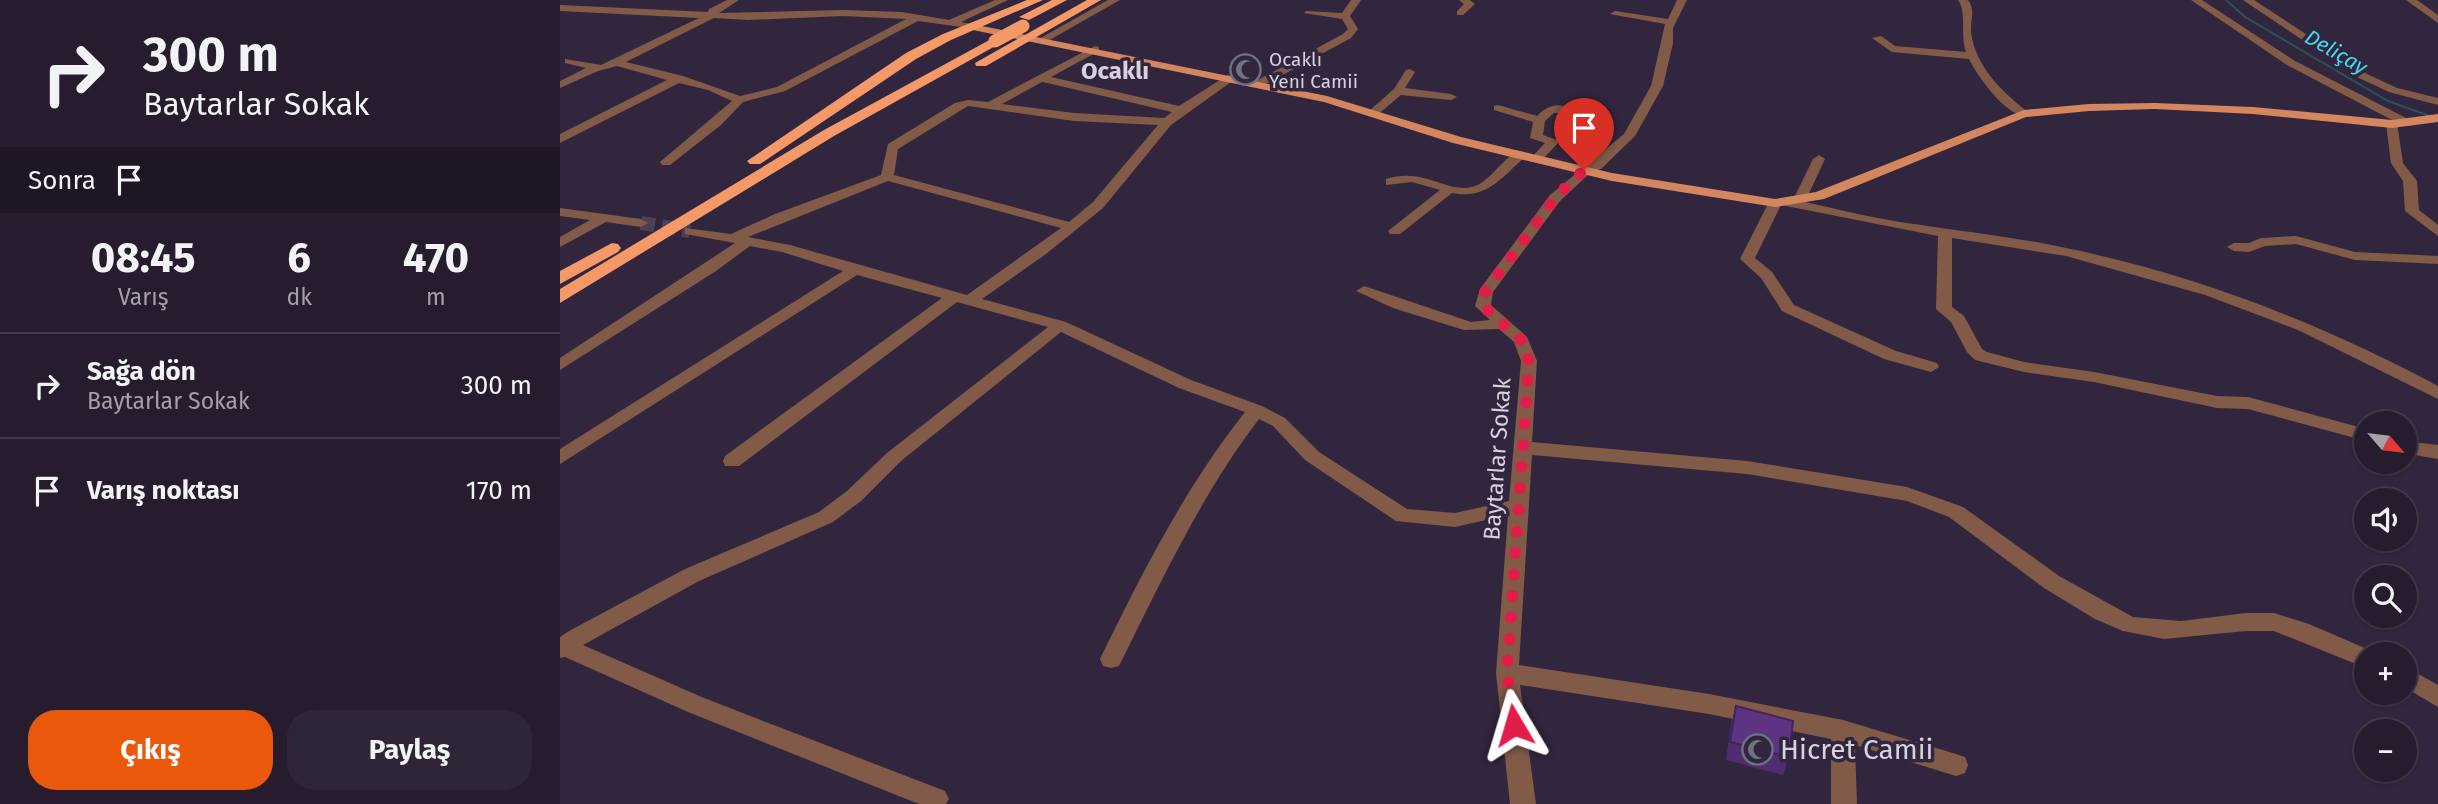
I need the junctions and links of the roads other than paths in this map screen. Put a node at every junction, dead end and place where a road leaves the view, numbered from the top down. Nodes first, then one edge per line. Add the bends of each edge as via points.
1 (624, 0) edge
2 (734, 0) edge
3 (823, 0) edge
4 (1003, 0) edge
5 (1037, 0) edge
6 (1061, 0) edge
7 (1076, 0) edge
8 (1095, 0) edge
9 (1115, 0) edge
10 (1356, 0) edge
11 (1464, 0) edge
12 (1682, 0) edge
13 (1962, 0) edge
14 (2196, 0) edge
15 (2248, 0) edge
16 (2411, 0) edge
17 (880, 4) dead end
18 (560, 8) edge
19 (600, 9) junction
20 (858, 13) junction
21 (1309, 13) dead end
22 (1460, 13) dead end
23 (1615, 14) dead end
24 (714, 15) junction
25 (807, 15) junction
26 (1345, 16) junction
27 (917, 17) junction
28 (2438, 20) edge
29 (1671, 22) junction
30 (950, 23) junction
31 (1026, 32) junction
32 (983, 35) junction
33 (1877, 38) dead end
34 (1095, 50) junction
35 (1973, 56) junction
36 (569, 61) dead end
37 (617, 63) junction
38 (597, 67) junction
39 (1410, 72) dead end
40 (1232, 77) junction
41 (679, 78) junction
42 (1043, 79) junction
43 (1260, 83) junction
44 (560, 85) edge
45 (1398, 91) junction
46 (1451, 97) dead end
47 (739, 100) junction
48 (2438, 102) edge
49 (993, 104) junction
50 (1499, 108) dead end
51 (1181, 110) junction
52 (1565, 110) dead end
53 (1373, 113) junction
54 (2024, 114) junction
55 (2438, 118) edge
56 (1539, 120) junction
57 (1167, 122) junction
58 (2404, 123) junction
59 (560, 139) edge
60 (1520, 155) junction
61 (1536, 159) junction
62 (1819, 159) dead end
63 (666, 162) dead end
64 (1584, 170) junction
65 (887, 177) junction
66 (1391, 182) dead end
67 (1448, 190) junction
68 (721, 197) junction
69 (1786, 202) junction
70 (560, 212) edge
71 (604, 218) junction
72 (641, 223) tunnel mouth
73 (1072, 228) junction
74 (690, 231) tunnel mouth
75 (1395, 231) dead end
76 (2438, 232) edge
77 (1945, 233) junction
78 (741, 239) junction
79 (560, 243) edge
80 (2234, 247) dead end
81 (2438, 260) edge
82 (855, 270) junction
83 (560, 279) edge
84 (1364, 291) dead end
85 (560, 297) edge
86 (963, 298) junction
87 (1060, 324) junction
88 (1500, 324) junction
89 (560, 365) edge
90 (1931, 367) dead end
91 (2438, 393) edge
92 (1256, 410) junction
93 (2354, 432) edge
94 (1522, 447) junction
95 (2417, 449) edge
96 (2438, 451) edge
97 (560, 458) edge
98 (732, 461) dead end
99 (1517, 506) junction
100 (562, 647) edge
101 (2354, 654) edge
102 (1111, 659) dead end
103 (1507, 673) junction
104 (2417, 683) edge
105 (2438, 697) edge
106 (1843, 732) junction
107 (1956, 765) dead end
108 (936, 799) dead end
109 (1523, 804) edge
110 (1844, 804) edge

1 - 19 street
2 - 24 street via 712,10
3 - 25 street
4 - 30 street
5 - 32 highway
6 - 31 highway
7 - 31 highway
8 - 31 highway
9 - 31 street
10 - 26 street
11 - 22 street via 1471,4
12 - 29 street
13 - 35 street via 1970,15 1966,30
14 - 58 street via 2291,63
15 - 48 street via 2363,76
16 - 28 street
17 - 20 street
18 - 19 street
19 - 24 street
20 - 25 street
20 - 27 street
21 - 26 street
23 - 29 street
24 - 25 street
24 - 37 street
26 - 43 street via 1353,29 1346,36
27 - 30 street
27 - 47 street via 781,89
29 - 64 street via 1657,86 1629,136
30 - 32 street
31 - 32 highway, bridge
31 - 32 main road
31 - 34 main road
31 - 68 highway via 829,144
32 - 68 highway via 893,95
32 - 83 highway
33 - 35 street via 1892,49
34 - 40 main road
34 - 42 street
35 - 54 street via 2002,98
36 - 38 street
37 - 38 street
37 - 41 street
38 - 44 street
39 - 45 street
40 - 43 main road
40 - 51 street
41 - 47 street
41 - 59 street
42 - 49 street
42 - 51 street
43 - 53 main road
45 - 46 street
45 - 53 street
47 - 63 street
49 - 57 street via 1074,117
49 - 65 street via 959,105 892,147
50 - 56 street
51 - 57 street
52 - 56 street via 1551,109
53 - 60 main road
54 - 58 main road via 2084,106 2147,106
54 - 69 main road via 1829,192
55 - 58 main road
56 - 61 street via 1536,138 1554,141
57 - 73 street via 1098,205
58 - 76 street via 2397,163 2410,181 2412,211
60 - 61 main road
60 - 67 street via 1479,190
61 - 64 main road
62 - 69 street
64 - 69 main road
64 - 88 street, Baytarlar Sokak via 1555,198 1485,292 1483,306
65 - 73 street
65 - 78 street via 780,217
66 - 67 street via 1407,178
67 - 75 street
68 - 85 highway
69 - 77 street
69 - 90 street via 1747,259 1767,275 1788,308 1890,355
70 - 71 street
71 - 72 street
71 - 79 street
73 - 86 street
74 - 78 street
77 - 91 street via 2065,252 2205,289 2314,331
77 - 93 street via 1944,309 1958,319 1981,356 2217,402 2248,403
78 - 82 street
78 - 89 street via 711,268
80 - 81 street via 2297,240 2355,256
82 - 86 street
82 - 97 street
84 - 88 street via 1469,327
86 - 87 street
86 - 98 street
87 - 92 street via 1185,384
87 - 100 street via 826,517 692,575
88 - 94 street, Baytarlar Sokak via 1521,340 1529,361
92 - 99 street via 1279,422 1312,456 1403,516 1455,520
92 - 102 street via 1218,458 1186,512
94 - 99 street, Baytarlar Sokak
94 - 101 street via 1637,454 1778,471 1922,499 1963,515 2013,555 2131,625 2166,631 2264,621 2286,625
95 - 96 street
99 - 103 street, Baytarlar Sokak
100 - 108 street
103 - 106 street via 1709,704
103 - 109 street, Baytarlar Sokak
104 - 105 street
106 - 107 street
106 - 110 street

